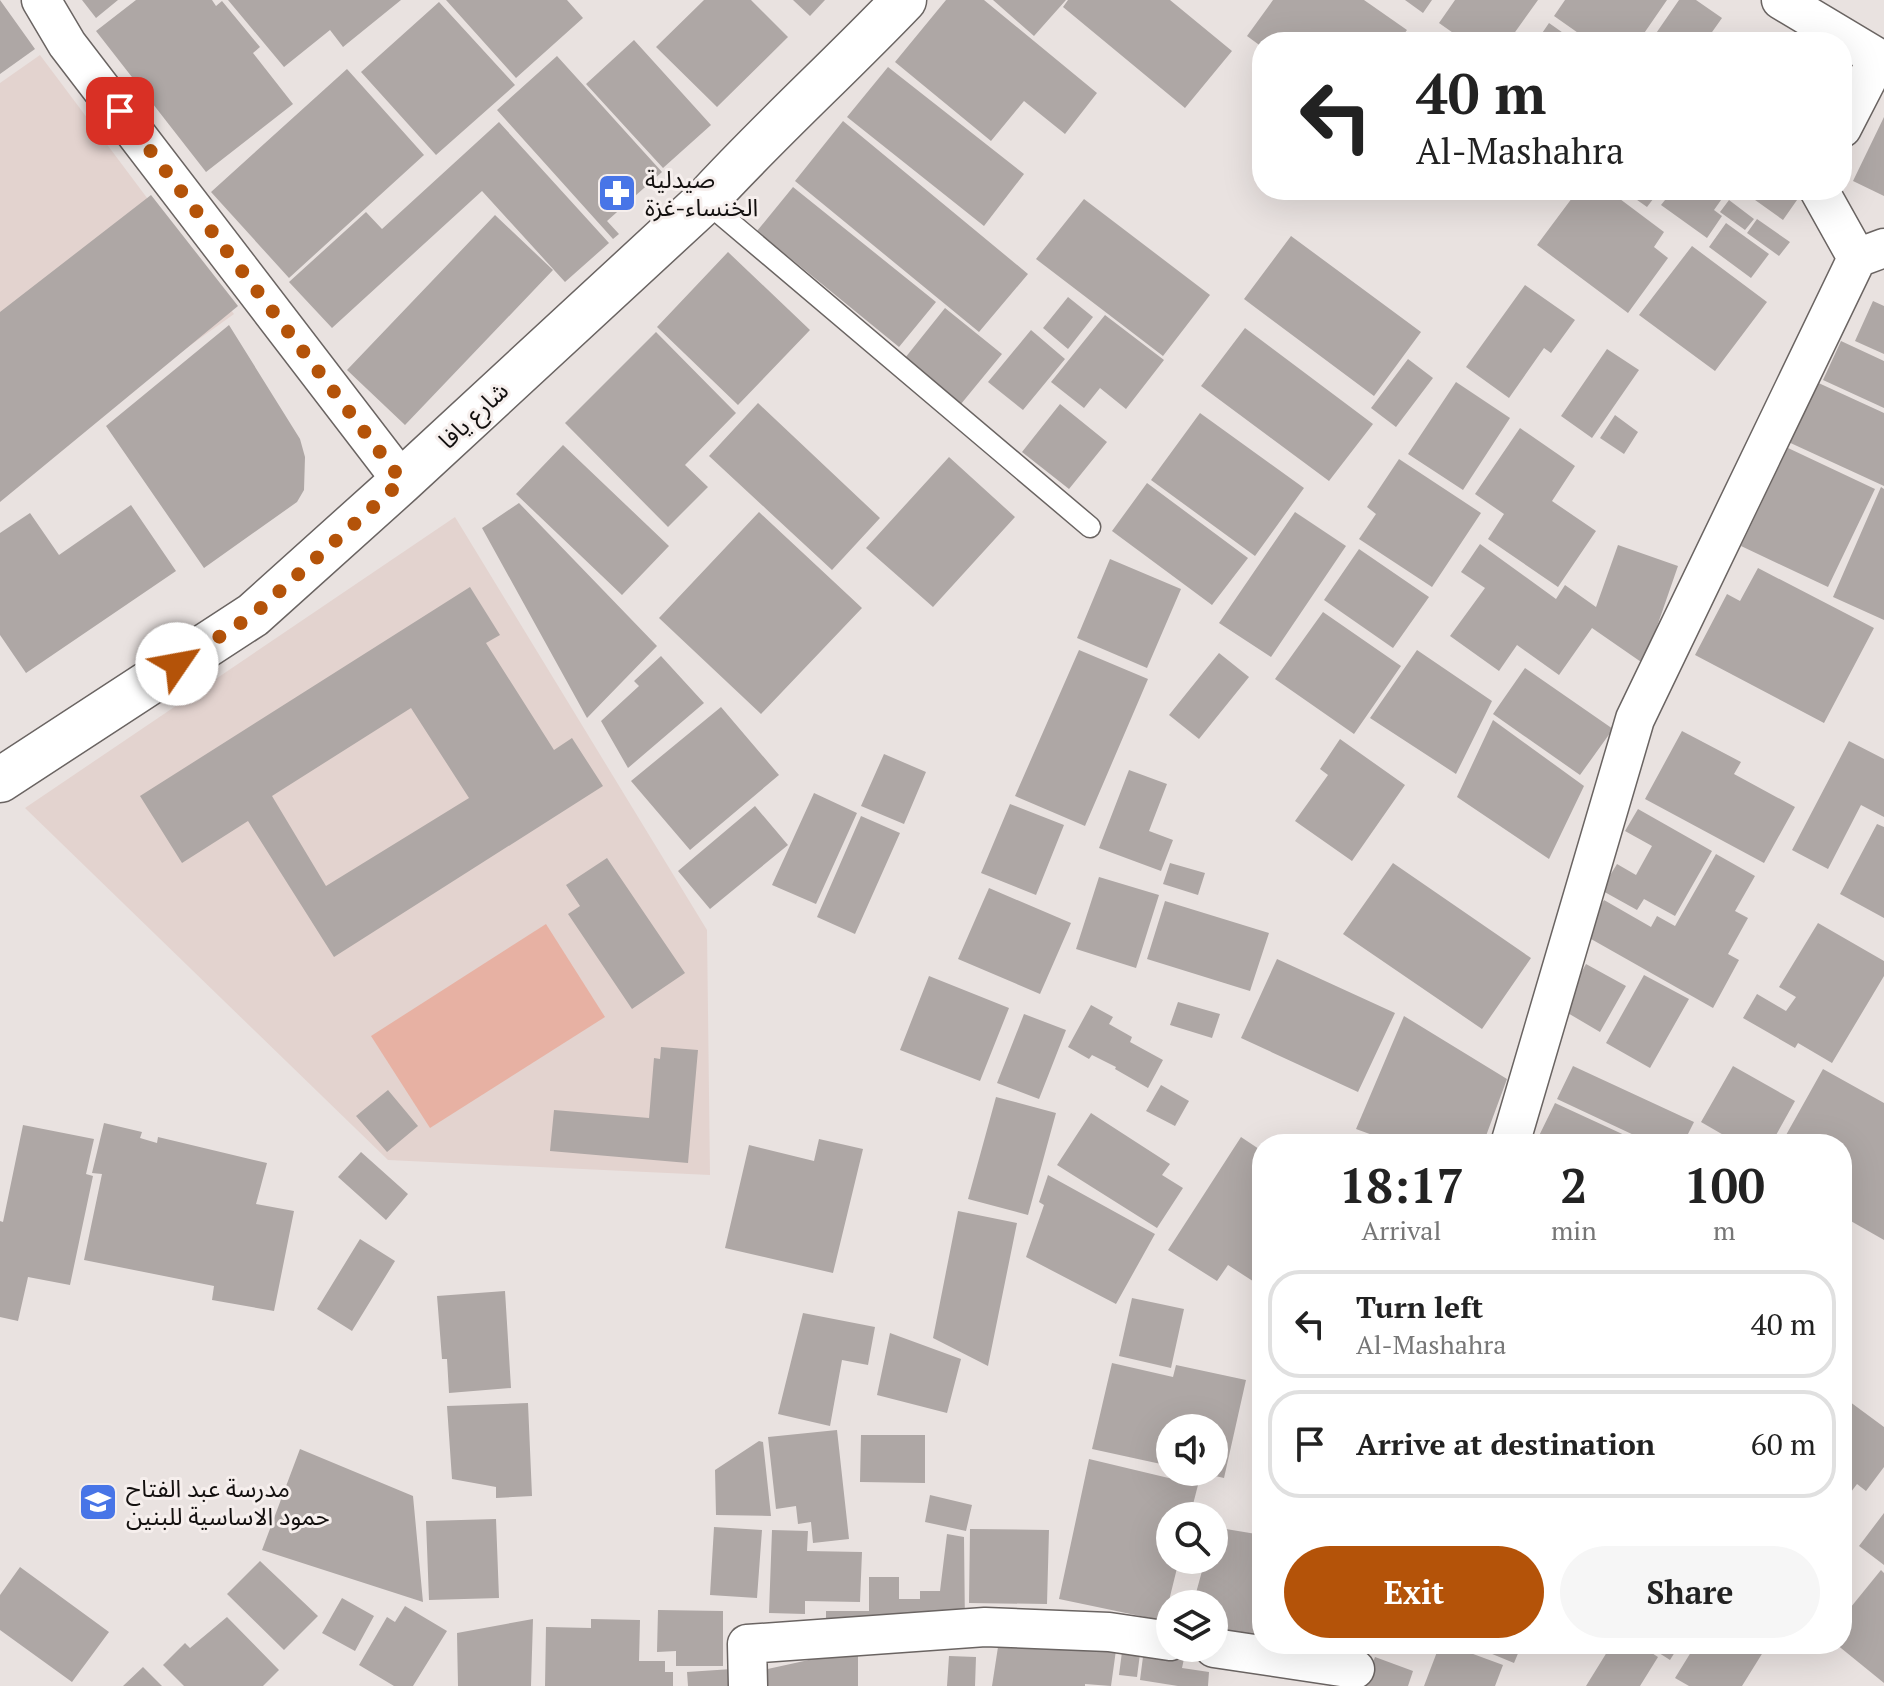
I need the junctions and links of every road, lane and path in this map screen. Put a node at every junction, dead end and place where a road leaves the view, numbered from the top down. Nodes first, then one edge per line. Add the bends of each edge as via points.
1 (41, 0) edge
2 (904, 0) edge
3 (1781, 0) edge
4 (1835, 32) edge
5 (1852, 42) edge
6 (1852, 109) edge
7 (1827, 200) edge
8 (705, 201) junction
9 (1871, 253) edge
10 (402, 481) junction
11 (1090, 527) dead end
12 (0, 780) edge
13 (1513, 1134) edge
14 (1156, 1639) edge
15 (1228, 1650) edge
16 (1252, 1653) edge
17 (1261, 1654) edge
18 (1355, 1666) edge
19 (748, 1686) edge

1 - 10 street via 67,44
2 - 8 street, شارع يافا
3 - 4 street
5 - 6 street via 1878,58
7 - 9 street
8 - 10 street, شارع يافا
8 - 11 lane
9 - 13 street via 1635,719
10 - 12 street, شارع يافا via 253,615
14 - 19 street via 985,1627 747,1644
15 - 16 street
17 - 18 street

